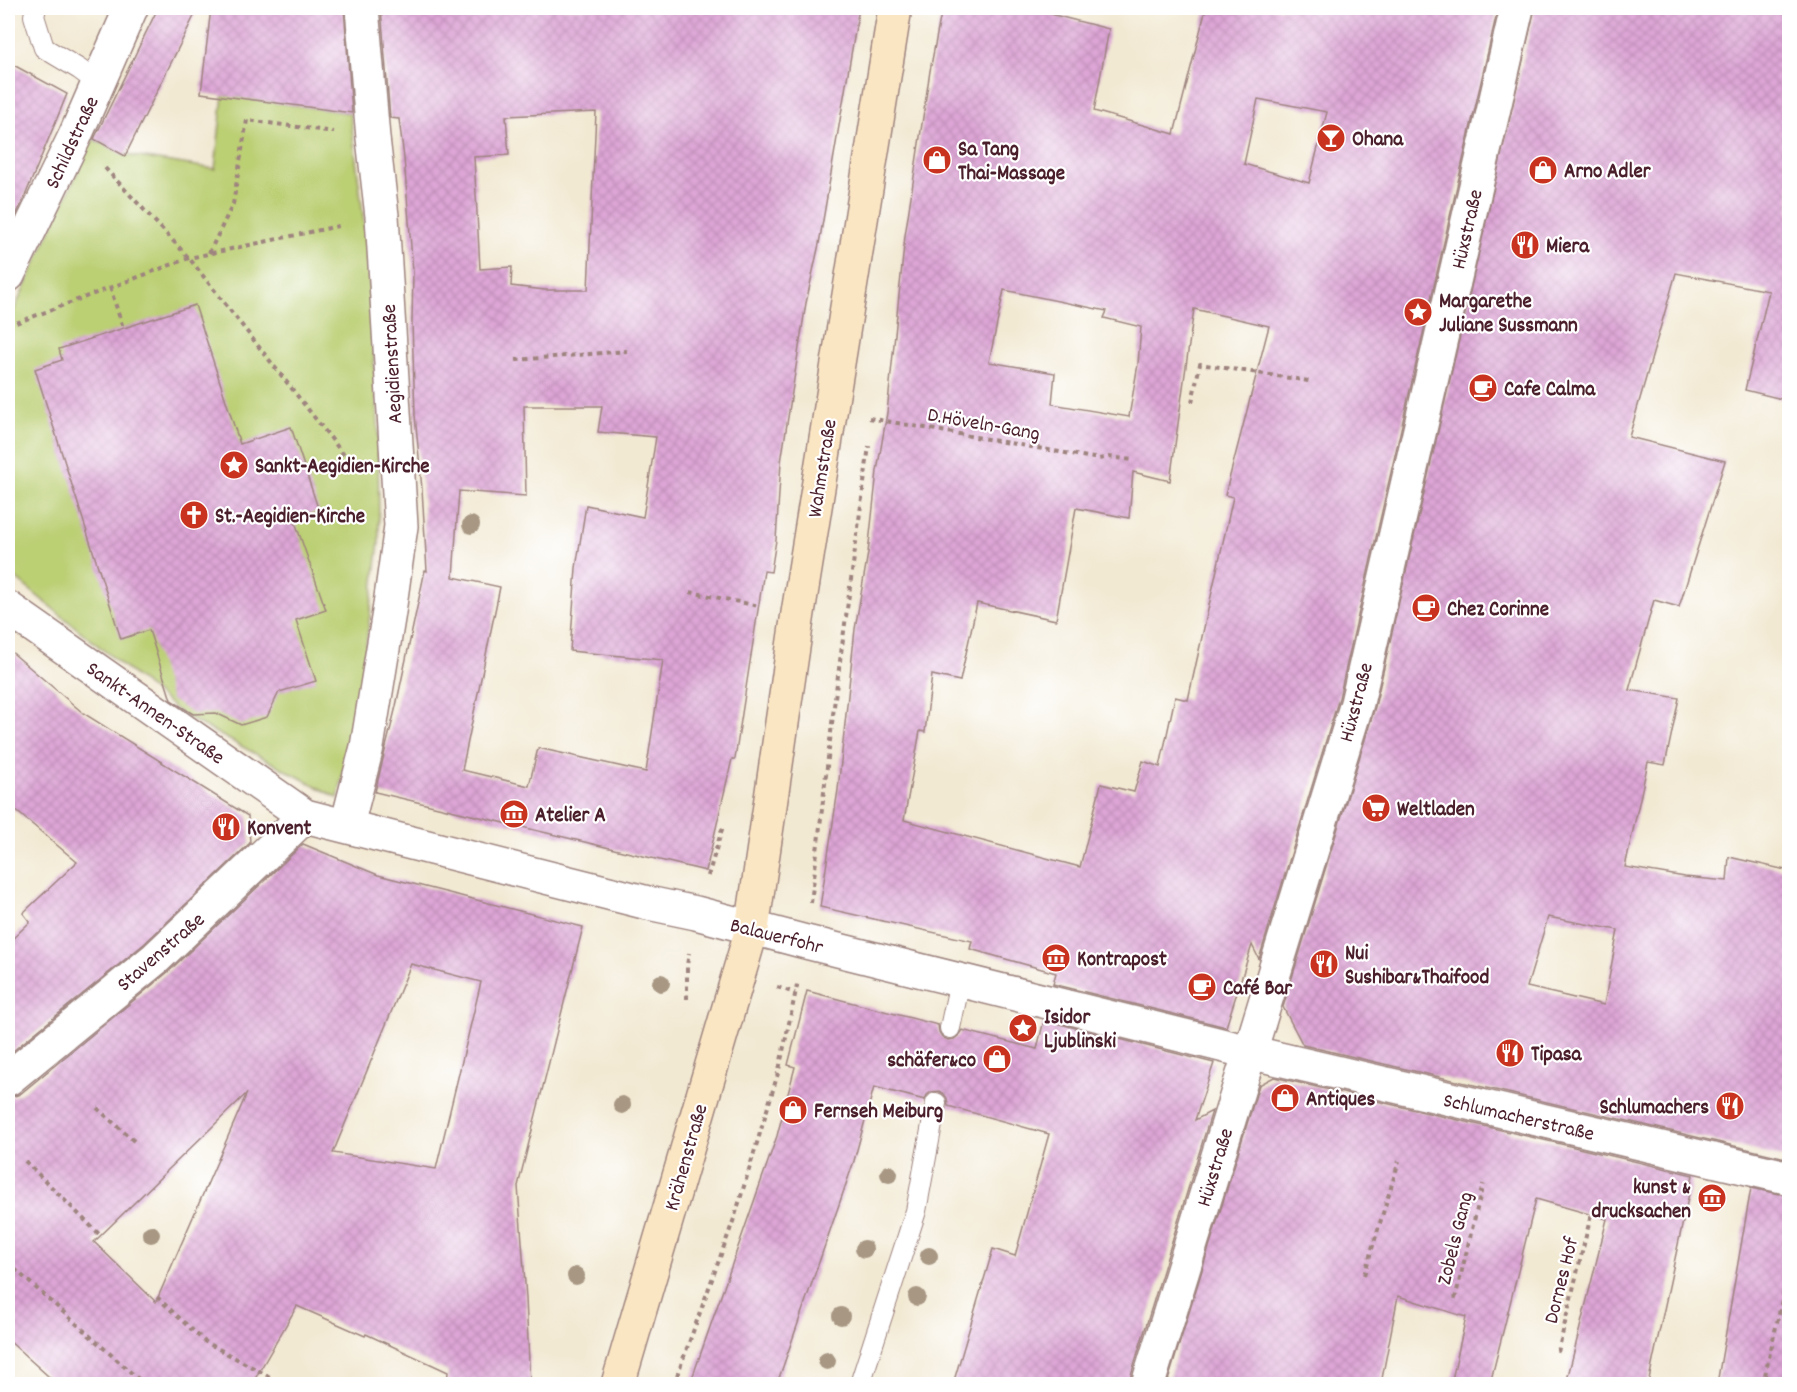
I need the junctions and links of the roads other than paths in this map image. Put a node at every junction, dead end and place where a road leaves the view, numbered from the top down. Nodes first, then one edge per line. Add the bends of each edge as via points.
1 (36, 8) edge
2 (131, 8) edge
3 (362, 8) edge
4 (895, 8) edge
5 (1516, 8) edge
6 (98, 83) junction
7 (8, 275) edge
8 (8, 608) edge
9 (305, 816) junction
10 (347, 825) junction
11 (752, 929) junction
12 (960, 981) junction
13 (950, 1028) dead end
14 (1249, 1052) junction
15 (8, 1079) edge
16 (936, 1103) dead end
17 (1790, 1178) edge
18 (618, 1384) edge
19 (860, 1384) edge
20 (1148, 1384) edge

1 - 6 lane via 34,16 44,48
2 - 6 street, Schildstraße
3 - 10 street, Aegidienstraße via 382,216 401,526 367,747
4 - 11 street, Wahmstraße via 798,613
5 - 14 street, Hüxstraße via 1357,703
6 - 7 street, Schildstraße
8 - 9 street, Sankt-Annen-Straße
9 - 10 street, Balauerfohr
9 - 15 street, Stavenstraße via 156,958
10 - 11 street, Balauerfohr
11 - 12 street, Balauerfohr
11 - 18 street, Krähenstraße
12 - 13 lane
12 - 14 street, Balauerfohr
14 - 17 street, Schlumacherstraße
14 - 20 street, Hüxstraße
16 - 19 lane via 916,1211

